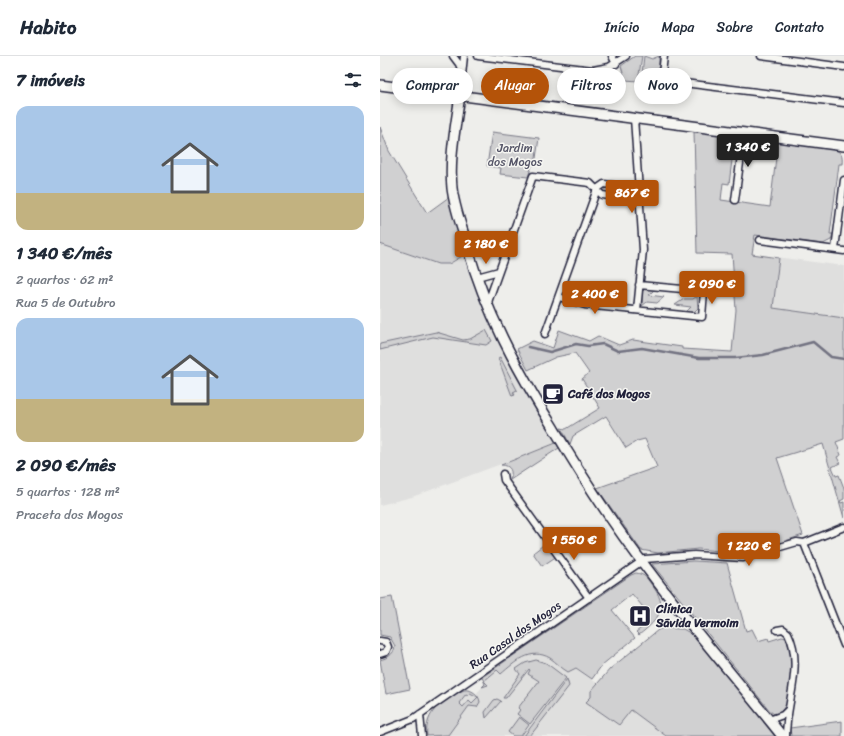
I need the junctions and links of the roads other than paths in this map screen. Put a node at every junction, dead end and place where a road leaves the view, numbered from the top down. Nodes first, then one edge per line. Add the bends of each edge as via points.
1 (453, 56) edge
2 (464, 56) edge
3 (478, 56) edge
4 (612, 56) edge
5 (626, 56) edge
6 (664, 56) edge
7 (760, 56) edge
8 (616, 64) junction
9 (844, 67) edge
10 (460, 68) edge
11 (463, 68) edge
12 (380, 85) edge
13 (392, 86) edge
14 (473, 97) edge
15 (844, 103) edge
16 (459, 104) edge
17 (634, 118) junction
18 (744, 133) junction
19 (844, 146) edge
20 (844, 180) edge
21 (597, 189) junction
22 (640, 195) junction
23 (735, 200) dead end
24 (760, 240) dead end
25 (835, 250) junction
26 (844, 251) edge
27 (499, 271) junction
28 (477, 276) junction
29 (639, 285) junction
30 (559, 296) junction
31 (489, 310) junction
32 (636, 310) junction
33 (545, 334) dead end
34 (503, 474) dead end
35 (844, 527) edge
36 (804, 543) junction
37 (642, 562) junction
38 (589, 598) junction
39 (777, 630) dead end
40 (380, 641) edge
41 (844, 645) edge
42 (380, 654) edge
43 (788, 710) junction
44 (420, 714) junction
45 (769, 720) junction
46 (380, 732) edge
47 (422, 736) edge
48 (782, 736) edge
49 (786, 736) edge

1 - 10 street
2 - 11 street
3 - 8 street via 593,70
4 - 8 street
5 - 8 street
6 - 15 street via 662,74 668,80
7 - 9 street
12 - 13 street
14 - 17 street
16 - 28 street via 452,163 452,187
17 - 18 street
17 - 22 street
18 - 19 street
18 - 23 street
20 - 25 street
21 - 22 street via 602,195 632,199
21 - 22 street via 604,184 634,188
21 - 27 street via 590,183 533,176
21 - 30 street
22 - 29 street via 643,250
24 - 25 street
25 - 26 street
27 - 28 street
27 - 31 street
28 - 31 street
29 - 32 street
29 - 32 street via 704,291 702,317
30 - 32 street via 585,305
30 - 33 street
31 - 37 street via 528,387 576,465
34 - 38 street via 504,480
35 - 36 street, Rua Casal dos Mogos
36 - 37 street, Rua Casal dos Mogos via 797,542 743,558 694,555 649,558
36 - 41 street
37 - 38 street, Rua Casal dos Mogos
37 - 45 street
38 - 44 street, Rua Casal dos Mogos
39 - 43 street via 783,629 788,632 793,655 794,684
40 - 42 street via 386,642 388,647 386,652
43 - 45 street via 783,715
43 - 49 street
44 - 46 street, Rua Casal dos Mogos
44 - 47 street
45 - 48 street

